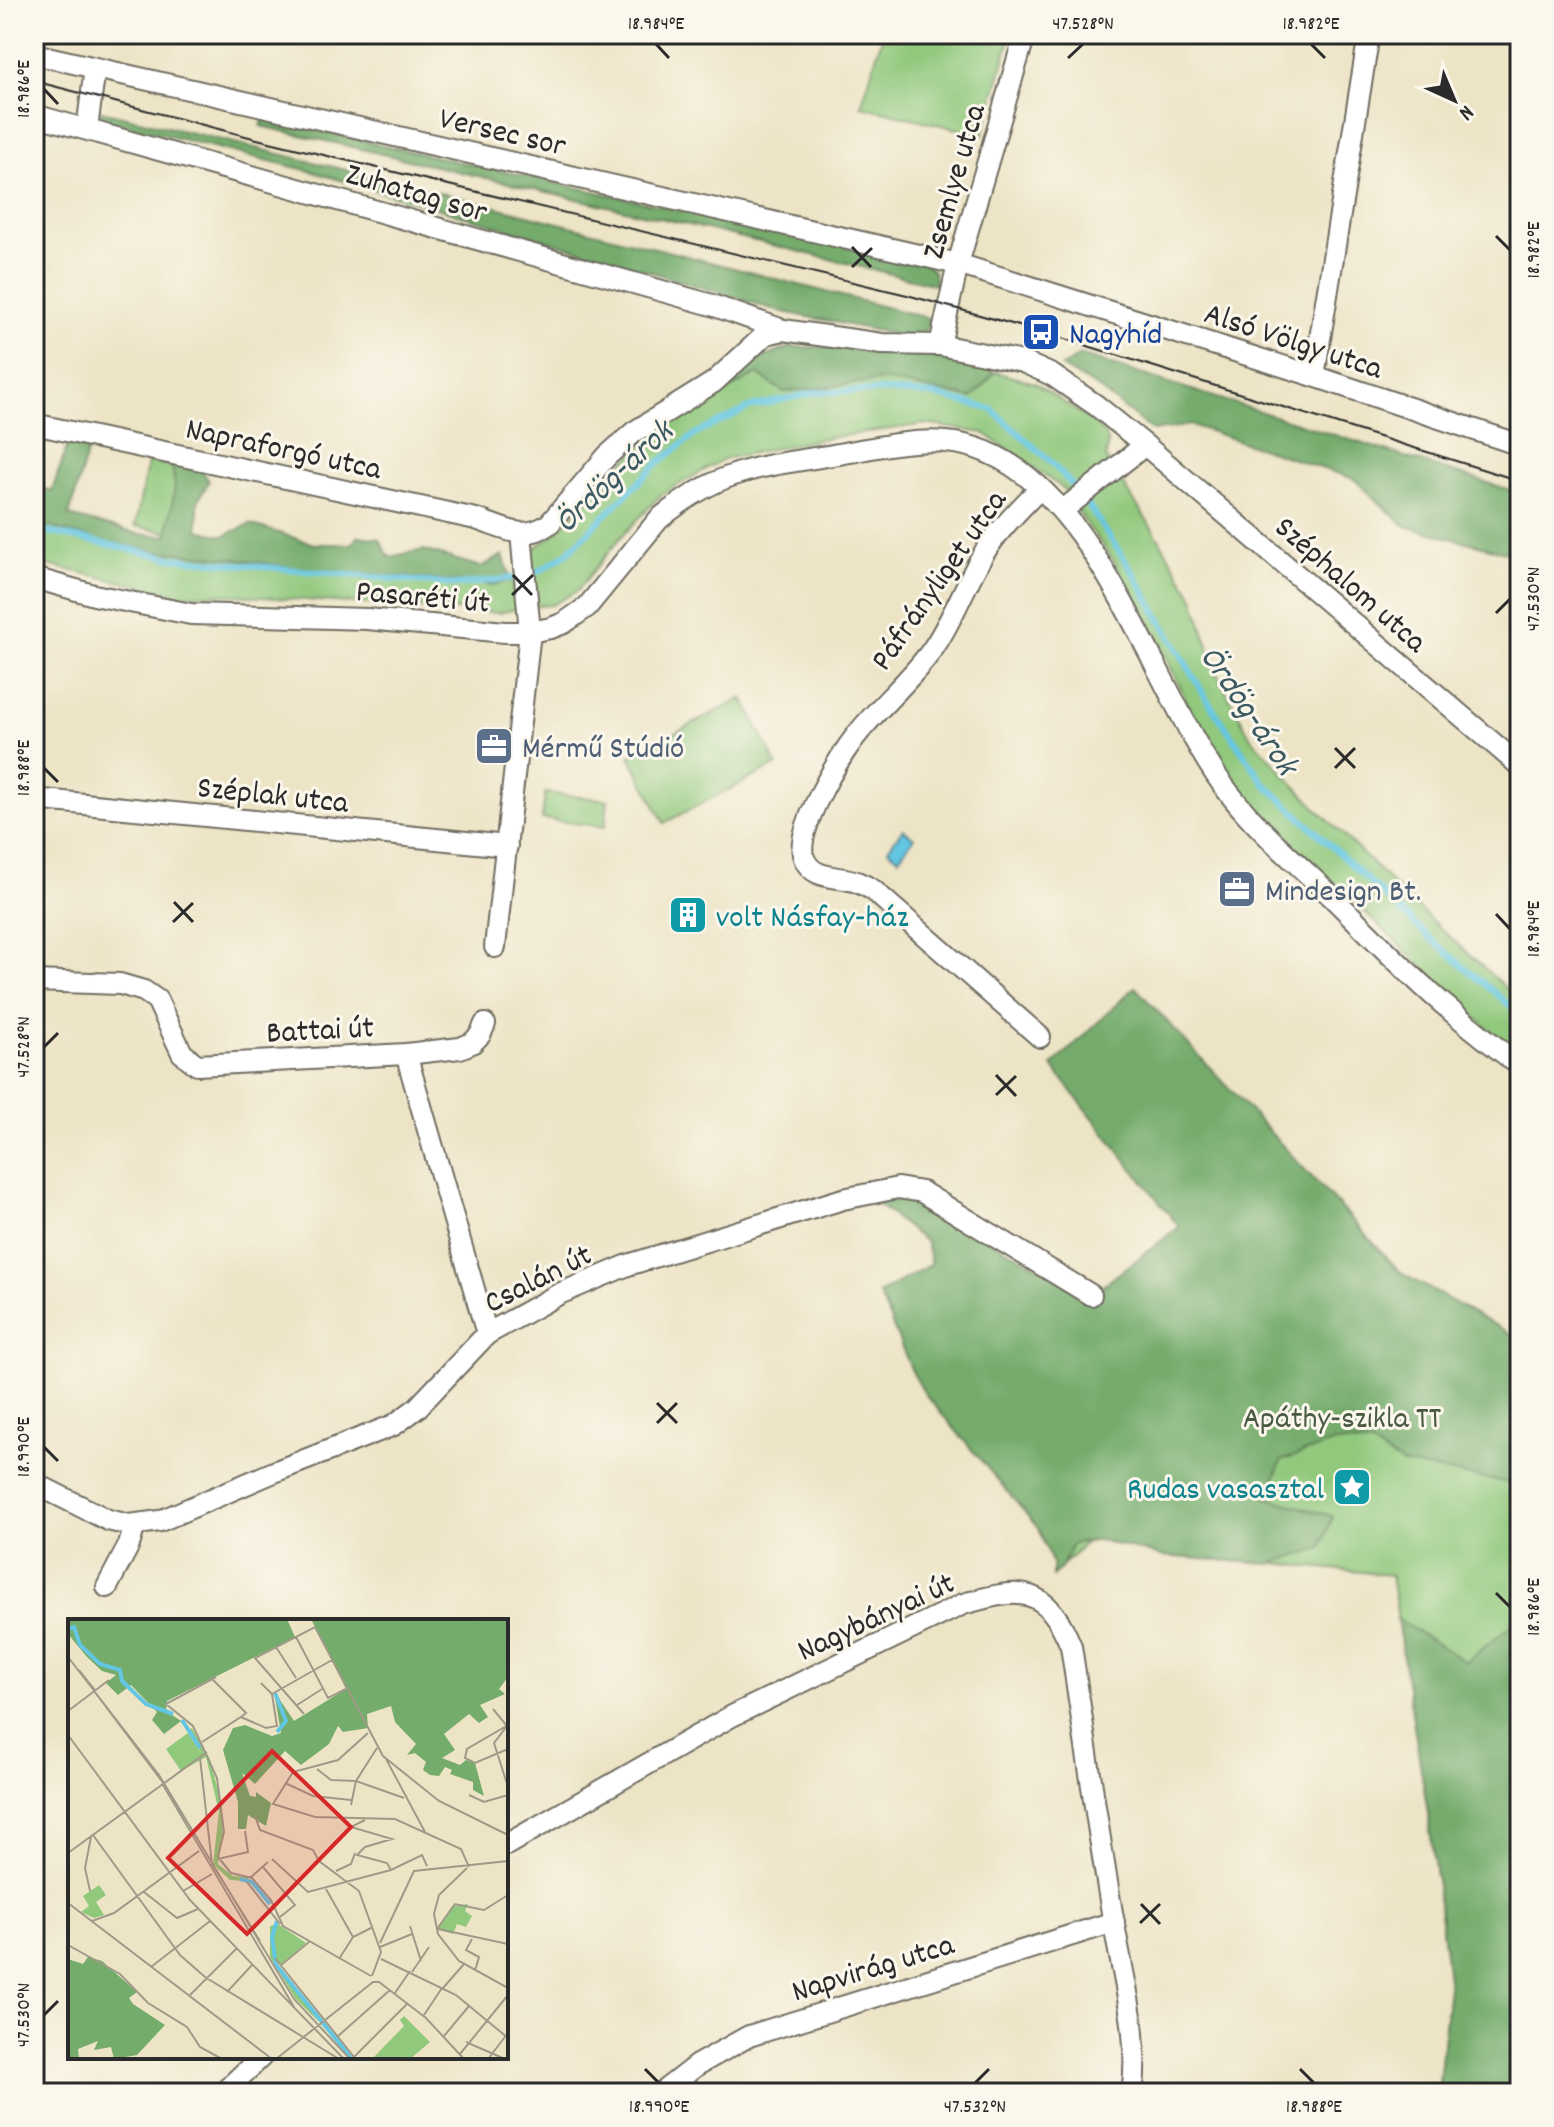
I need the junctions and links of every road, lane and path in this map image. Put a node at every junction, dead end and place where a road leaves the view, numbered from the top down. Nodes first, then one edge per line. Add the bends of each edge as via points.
1 (1025, 34) edge
2 (1369, 34) edge
3 (34, 54) edge
4 (95, 68) junction
5 (34, 115) edge
6 (87, 129) junction
7 (958, 264) junction
8 (783, 330) junction
9 (940, 345) junction
10 (1314, 376) junction
11 (34, 424) edge
12 (1145, 445) junction
13 (1520, 445) edge
14 (1040, 488) junction
15 (1063, 510) junction
16 (521, 533) junction
17 (34, 578) edge
18 (530, 632) junction
19 (1520, 766) edge
20 (34, 799) edge
21 (507, 846) junction
22 (495, 947) dead end
23 (34, 981) edge
24 (485, 1024) dead end
25 (1040, 1037) dead end
26 (406, 1054) junction
27 (1520, 1066) edge
28 (1091, 1295) dead end
29 (487, 1334) junction
30 (34, 1483) edge
31 (135, 1525) junction
32 (107, 1587) dead end
33 (508, 1844) edge
34 (1114, 1922) junction
35 (259, 2059) edge
36 (223, 2093) edge
37 (661, 2093) edge
38 (1132, 2093) edge

1 - 7 street, Zsemlye utca
2 - 10 street
3 - 4 street, Versec sor
4 - 6 street
4 - 7 street, Versec sor
5 - 6 street, Zuhatag sor
6 - 8 street, Zuhatag sor via 697,300
7 - 9 street, Zsemlye utca
7 - 10 street, Alsó Völgy utca
8 - 9 street, Zuhatag sor via 882,344
8 - 16 street via 766,334 714,382 634,432 549,524
9 - 12 street, Zuhatag sor via 1023,362 1052,375
10 - 13 street, Alsó Völgy utca
11 - 16 street, Napraforgó utca
12 - 15 street
12 - 19 street, Széphalom utca
14 - 15 street, Pasaréti út
14 - 18 street, Pasaréti út via 991,453 947,442 895,444 731,476 659,519 578,614
14 - 25 street, Páfrányliget utca via 985,551 934,648 854,739 812,810 802,850 818,874 873,890
15 - 27 street, Pasaréti út via 1135,624 1184,722 1229,793 1447,1008
16 - 18 street
17 - 18 street, Pasaréti út via 191,614 367,619
18 - 21 street
20 - 21 street, Széplak utca
21 - 22 street
23 - 26 street, Battai út via 120,984 144,991 157,1000 182,1053 197,1065
24 - 26 street via 472,1043 460,1048
26 - 29 street, Battai út
28 - 29 street, Csalán út via 922,1192 898,1188 843,1199 628,1265 559,1294
29 - 31 street, Csalán út via 394,1425 178,1515
30 - 31 street, Csalán út via 108,1520
31 - 32 street
33 - 34 street, Nagybányai út via 744,1710 963,1604 1020,1593 1044,1602 1071,1646
34 - 37 street, Napvirág utca via 749,2036
34 - 38 street, Nagybányai út via 1133,2029
35 - 36 street

